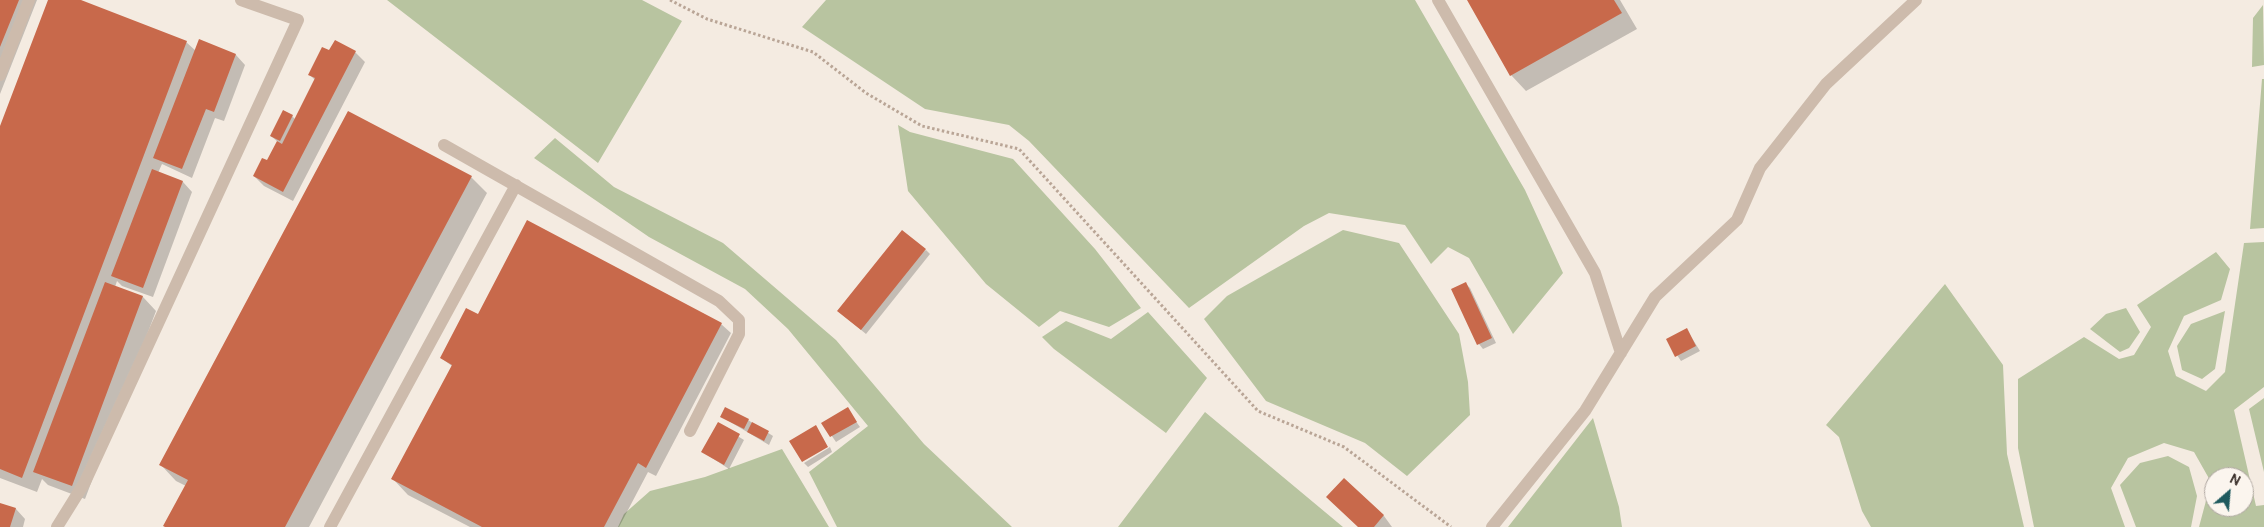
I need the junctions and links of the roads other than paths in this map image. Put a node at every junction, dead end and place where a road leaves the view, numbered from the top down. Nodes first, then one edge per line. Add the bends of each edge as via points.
1 (29, 0) edge
2 (241, 0) edge
3 (1438, 0) edge
4 (1916, 0) edge
5 (0, 75) edge
6 (444, 144) dead end
7 (516, 185) junction
8 (1621, 353) junction
9 (690, 431) dead end
10 (57, 527) edge
11 (330, 527) edge
12 (1492, 527) edge

1 - 5 street
2 - 10 street via 298,20 85,482
3 - 8 street via 1595,273
4 - 8 street via 1826,84 1760,168 1737,220 1656,298
6 - 7 street
7 - 9 street via 719,301 739,320 739,334
7 - 11 street
8 - 12 street via 1585,410

